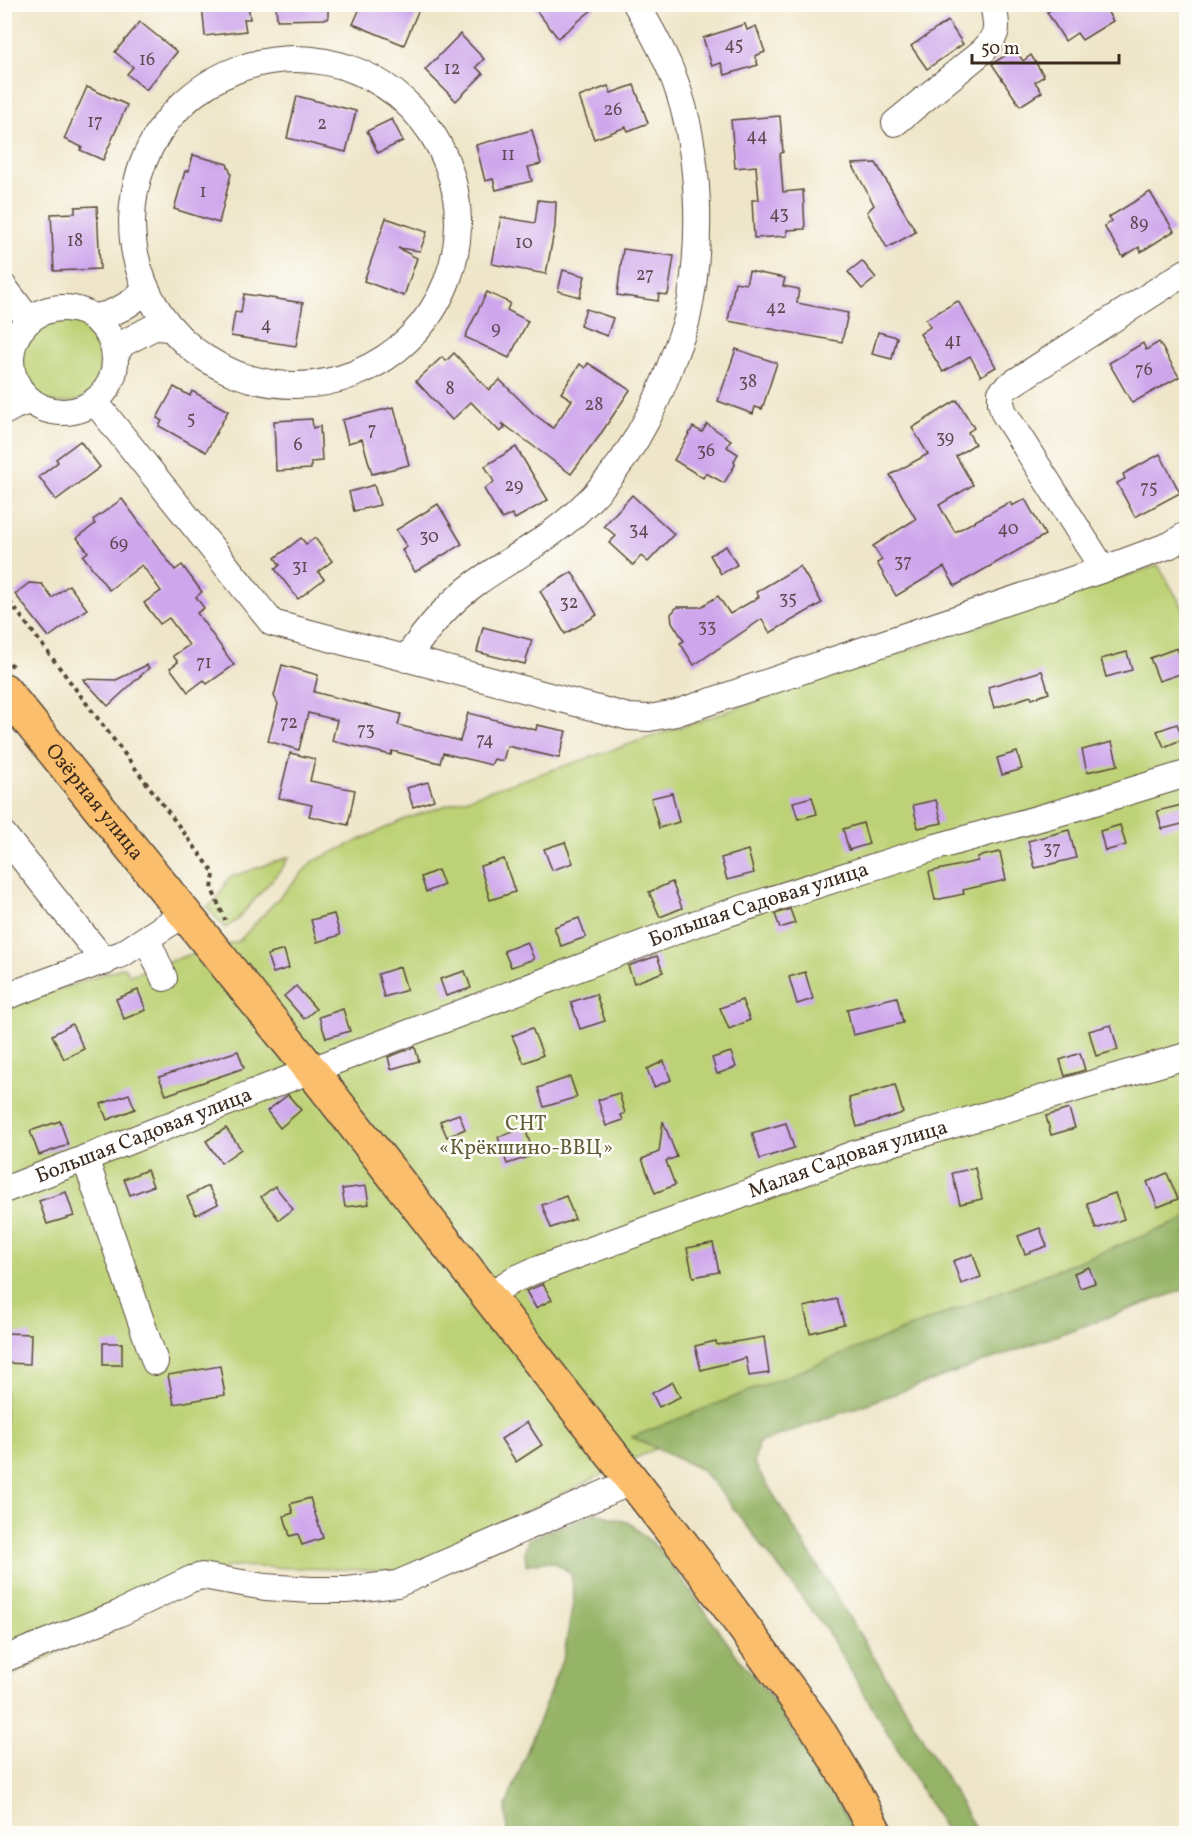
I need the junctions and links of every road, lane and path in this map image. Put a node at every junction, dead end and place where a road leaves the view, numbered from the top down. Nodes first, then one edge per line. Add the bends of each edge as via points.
1 (636, 4) edge
2 (993, 4) edge
3 (895, 123) dead end
4 (1186, 272) edge
5 (4, 287) edge
6 (145, 287) junction
7 (93, 317) junction
8 (29, 320) junction
9 (171, 328) junction
10 (115, 356) junction
11 (8, 371) edge
12 (30, 401) junction
13 (95, 402) junction
14 (4, 412) edge
15 (1186, 535) edge
16 (1103, 569) junction
17 (4, 594) edge
18 (406, 659) junction
19 (4, 690) edge
20 (1186, 774) edge
21 (4, 835) edge
22 (184, 914) junction
23 (228, 927) dead end
24 (147, 939) junction
25 (105, 962) junction
26 (164, 978) dead end
27 (4, 997) edge
28 (1186, 1056) edge
29 (310, 1070) junction
30 (85, 1158) junction
31 (4, 1190) edge
32 (501, 1288) junction
33 (155, 1362) dead end
34 (633, 1481) junction
35 (4, 1659) edge
36 (876, 1833) edge

1 - 18 street via 675,82 695,172 695,266 686,320 668,374 632,448 607,481 537,545 475,583 451,604
2 - 3 street via 995,37
4 - 16 street via 1000,393 1004,413
5 - 8 street
6 - 7 street via 133,300 107,315
6 - 9 street
6 - 9 street via 131,235 139,173 151,143 169,117 219,77 248,65 280,59 343,66 372,78 399,96 439,146 458,206 453,262 430,314 390,355 339,379 311,385 282,385 254,381 227,371 202,357
7 - 8 street via 67,308 47,310
7 - 10 street via 108,334
8 - 11 street via 14,341
9 - 10 street via 154,327 122,344
10 - 13 street via 111,381
11 - 12 street
12 - 13 street via 55,412 83,409
12 - 14 street
13 - 18 street via 272,622
15 - 16 street via 1170,545
16 - 18 street via 676,713 649,718 629,717
17 - 23 path via 212,870 213,889
19 - 22 main road, Озёрная улица
20 - 29 street, Большая Садовая улица via 936,847 697,923
21 - 25 street
22 - 24 street
22 - 29 main road, Озёрная улица
24 - 25 street
24 - 26 street
25 - 27 street
28 - 32 street, Малая Садовая улица via 854,1154 531,1272
29 - 30 street, Большая Садовая улица
29 - 32 main road, Озёрная улица
30 - 31 street, Большая Садовая улица
30 - 33 street
32 - 34 main road, Озёрная улица
34 - 35 street via 397,1584 311,1590 202,1576
34 - 36 main road, Озёрная улица via 815,1725

